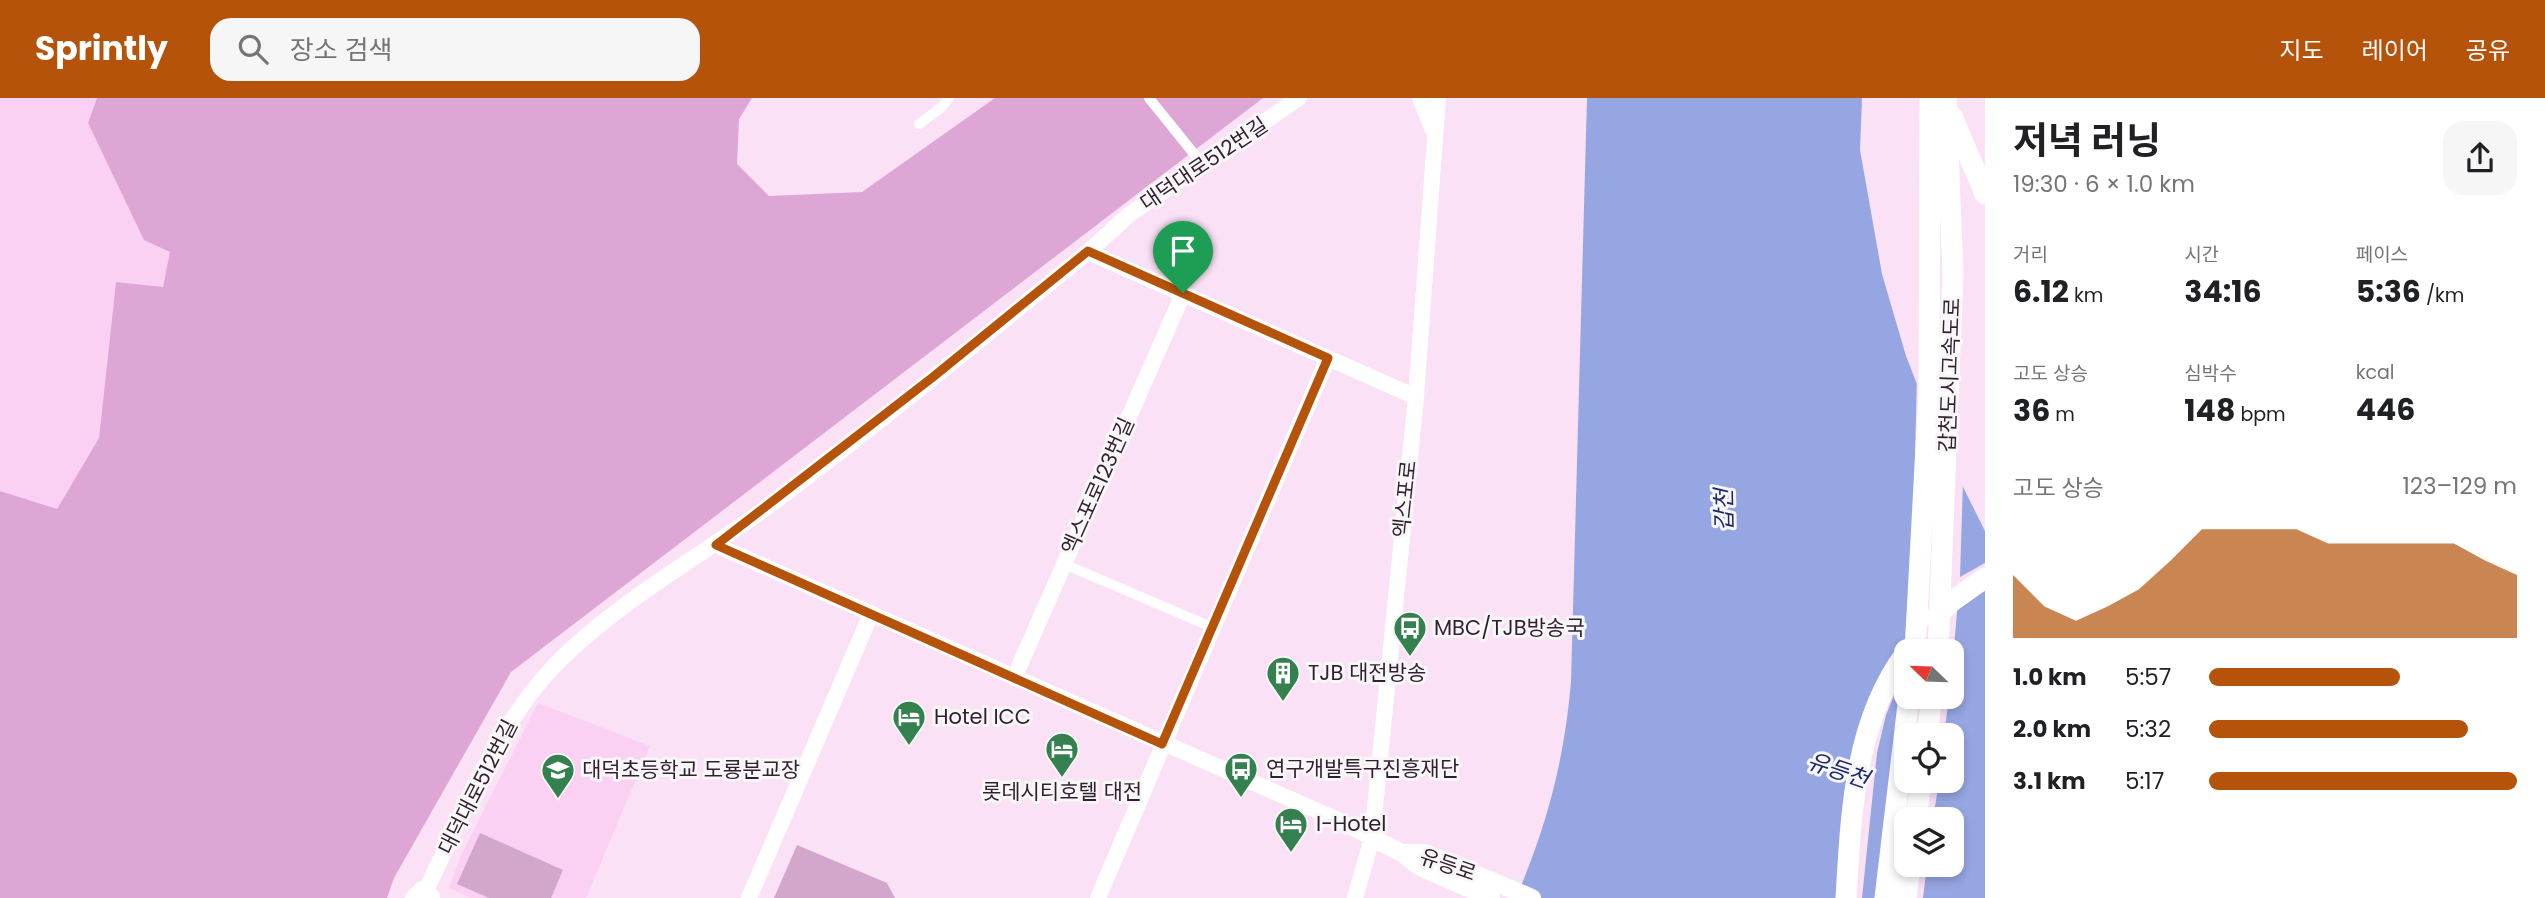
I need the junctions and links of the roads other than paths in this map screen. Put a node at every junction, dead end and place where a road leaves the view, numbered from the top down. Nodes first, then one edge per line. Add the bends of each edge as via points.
1 (948, 98) edge
2 (1149, 98) edge
3 (1299, 98) edge
4 (1420, 98) edge
5 (1438, 98) edge
6 (1930, 98) edge
7 (1945, 98) edge
8 (919, 124) dead end
9 (1434, 136) junction
10 (1203, 165) junction
11 (1985, 194) edge
12 (1088, 251) junction
13 (1183, 293) junction
14 (1328, 358) junction
15 (1416, 397) junction
16 (716, 545) junction
17 (1064, 564) junction
18 (1985, 578) edge
19 (871, 614) junction
20 (1214, 628) junction
21 (1916, 639) edge
22 (1918, 639) edge
23 (1938, 639) edge
24 (1894, 675) edge
25 (1014, 678) junction
26 (1907, 709) edge
27 (1162, 744) junction
28 (1372, 838) junction
29 (1402, 853) junction
30 (1908, 877) edge
31 (424, 895) edge
32 (749, 898) edge
33 (1098, 898) edge
34 (1355, 898) edge
35 (1491, 898) edge
36 (1532, 898) edge
37 (1846, 898) edge
38 (1885, 898) edge
39 (1906, 898) edge

1 - 8 street
2 - 10 street
3 - 10 street, 대덕대로512번길
4 - 9 street
5 - 9 street, 엑스포로
6 - 21 highway, 갑천도시고속도로 via 1929,392
7 - 11 highway
7 - 23 highway, 갑천도시고속도로 via 1953,275
9 - 15 street, 엑스포로
10 - 12 street, 대덕대로512번길 via 1130,214
12 - 13 street
12 - 16 street, 대덕대로512번길
13 - 14 street
13 - 17 street, 엑스포로123번길
14 - 15 street
14 - 20 street
15 - 28 street, 엑스포로
16 - 19 street
16 - 31 street, 대덕대로512번길 via 638,595 558,662 506,726
17 - 20 street
17 - 25 street, 엑스포로123번길
18 - 22 highway via 1951,602
19 - 25 street
19 - 32 street
20 - 27 street
24 - 37 highway via 1880,699 1861,760
25 - 27 street
26 - 38 highway
27 - 28 street
27 - 33 street
28 - 29 main road, 유등로
28 - 34 street, 엑스포로
29 - 35 main road, 유등로 via 1420,867
29 - 36 main road, 유등로 via 1425,853
30 - 39 highway

